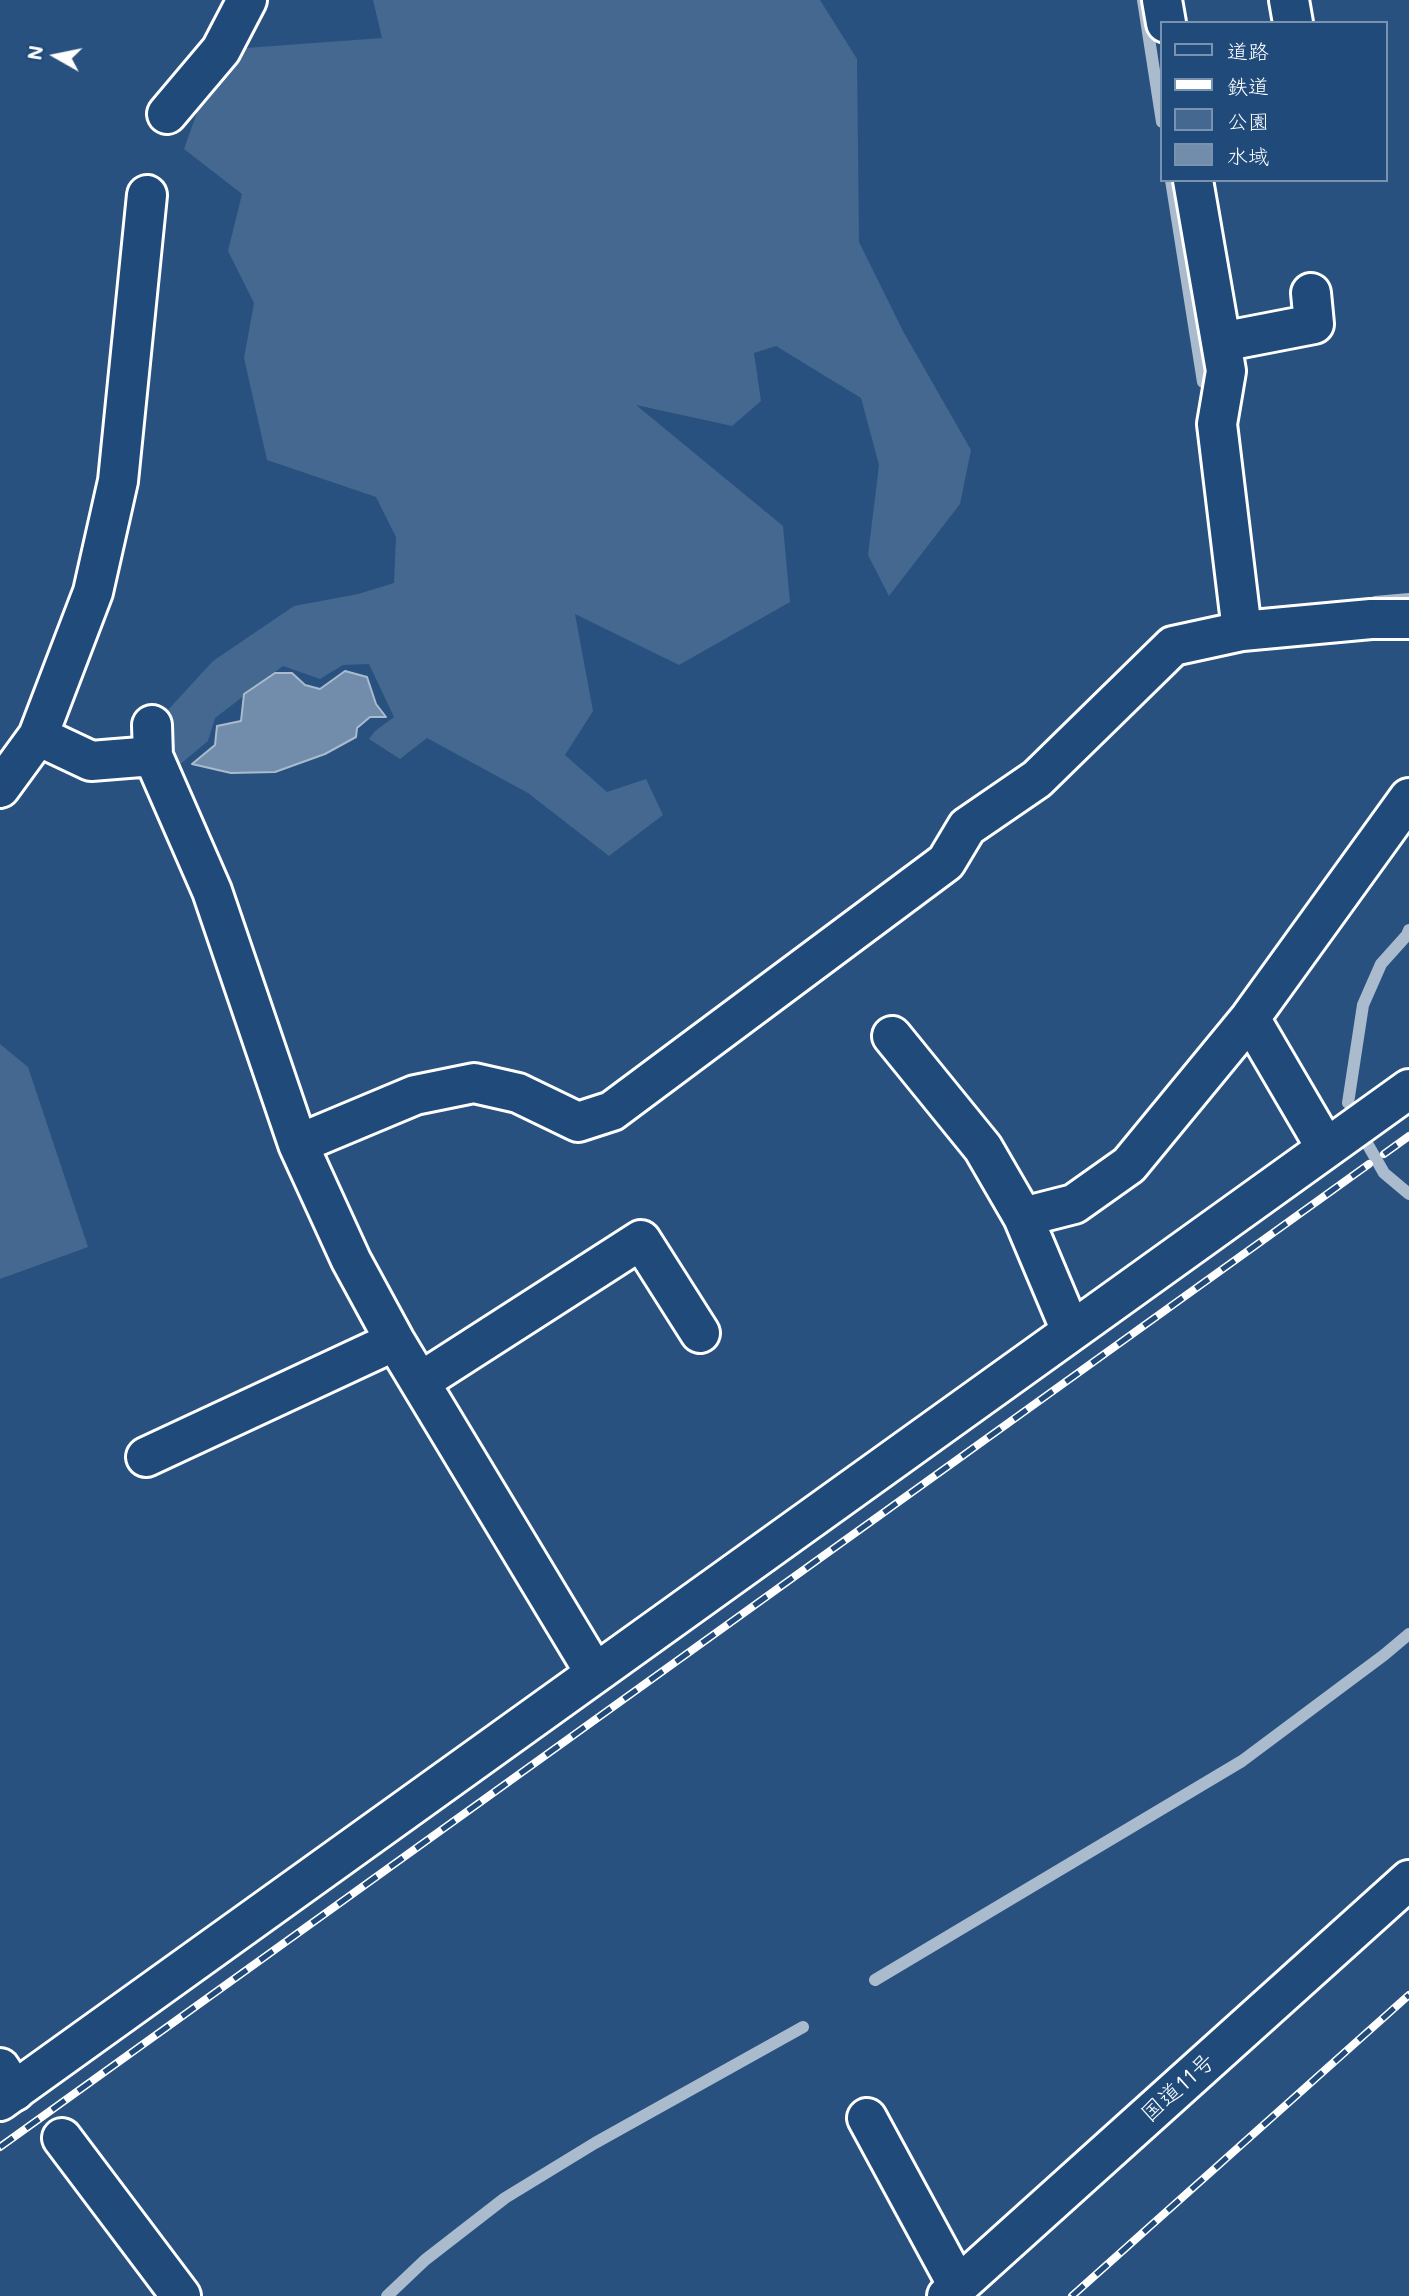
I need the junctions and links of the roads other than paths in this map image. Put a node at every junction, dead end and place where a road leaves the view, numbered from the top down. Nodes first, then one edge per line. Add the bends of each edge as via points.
1 (247, 0) edge
2 (1162, 0) edge
3 (1289, 0) edge
4 (1166, 21) edge
5 (1293, 21) edge
6 (167, 114) dead end
7 (1193, 182) edge
8 (147, 195) dead end
9 (1311, 293) dead end
10 (1221, 342) junction
11 (1409, 619) edge
12 (1242, 631) junction
13 (38, 736) junction
14 (0, 788) edge
15 (1409, 798) edge
16 (1250, 1018) junction
17 (892, 1036) dead end
18 (1409, 1089) edge
19 (299, 1144) junction
20 (1326, 1148) junction
21 (1023, 1217) junction
22 (1070, 1331) junction
23 (700, 1333) dead end
24 (395, 1341) junction
25 (420, 1382) junction
26 (146, 1457) dead end
27 (595, 1673) junction
28 (1409, 1880) edge
29 (5, 2087) edge
30 (867, 2118) dead end
31 (62, 2138) dead end
32 (953, 2291) edge
33 (181, 2296) edge

1 - 6 main road via 221,50
2 - 4 main road
3 - 5 main road
7 - 10 main road
8 - 13 main road via 118,481 93,592
9 - 10 main road via 1314,324
10 - 12 main road via 1226,371 1217,425
11 - 12 main road
12 - 19 main road via 1173,646 1037,779 967,827 946,862 612,1111 578,1122 518,1093 474,1083 415,1095
13 - 14 main road
13 - 19 main road via 91,761 153,740 212,891
15 - 16 main road
16 - 20 main road
16 - 21 main road via 1129,1165 1074,1204
17 - 21 main road via 984,1148
18 - 20 main road
19 - 24 main road via 351,1261
20 - 22 main road
21 - 22 main road
22 - 27 main road
23 - 25 main road via 641,1240
24 - 25 main road
24 - 26 main road
25 - 27 main road
27 - 29 main road
28 - 32 main road, 国道11号
30 - 32 main road
31 - 33 main road

